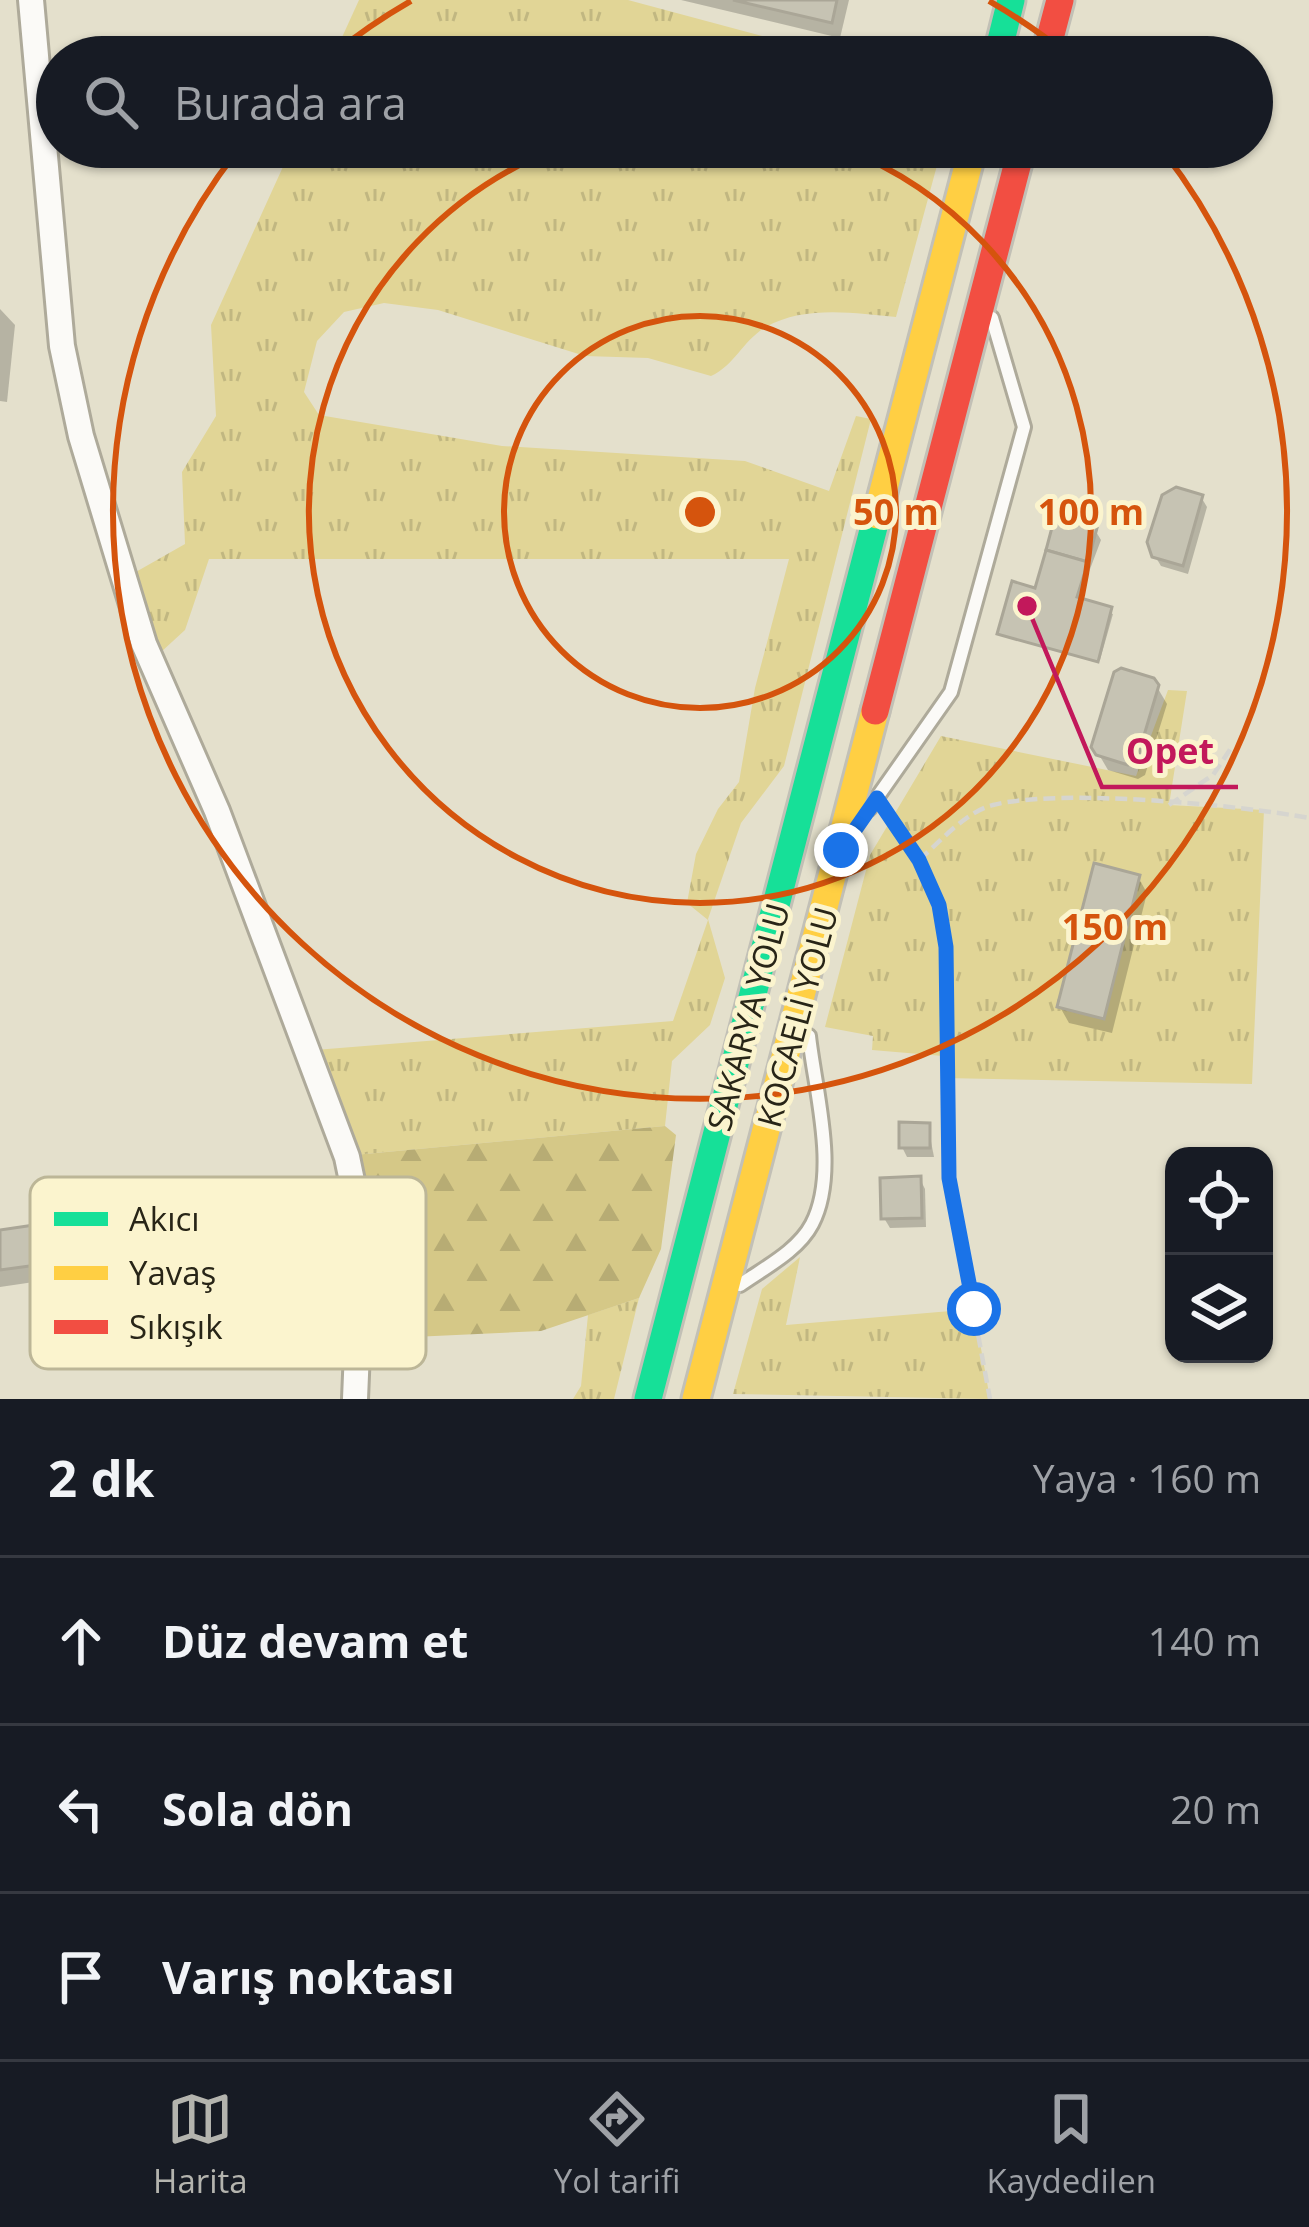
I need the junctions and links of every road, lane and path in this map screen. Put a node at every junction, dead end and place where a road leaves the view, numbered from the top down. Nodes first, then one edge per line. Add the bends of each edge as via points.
1 (31, 0) edge
2 (1011, 0) edge
3 (1060, 0) edge
4 (1002, 36) edge
5 (1051, 36) edge
6 (36, 56) edge
7 (46, 168) edge
8 (968, 168) edge
9 (1017, 168) edge
10 (985, 290) junction
11 (1233, 745) dead end
12 (877, 798) junction
13 (1168, 806) junction
14 (1309, 818) edge
15 (841, 850) junction
16 (919, 860) junction
17 (804, 990) junction
18 (350, 1177) edge
19 (724, 1295) junction
20 (356, 1369) edge
21 (355, 1399) edge
22 (648, 1399) edge
23 (696, 1399) edge
24 (990, 1399) edge

1 - 6 street
2 - 4 highway
3 - 5 highway
7 - 18 street via 62,346 80,436 144,644 217,811
8 - 22 highway, SAKARYA YOLU
9 - 10 highway, KOCAELİ YOLU
10 - 12 lane via 1024,428 951,692
10 - 15 highway, KOCAELİ YOLU
11 - 13 path via 1213,775
12 - 15 lane
12 - 16 path
13 - 14 path
13 - 16 path via 1043,799 989,806
15 - 17 highway, KOCAELİ YOLU
16 - 24 path via 946,947 949,1178
17 - 19 highway, KOCAELİ YOLU
17 - 19 lane via 822,1193 811,1226 783,1256
19 - 23 highway, KOCAELİ YOLU
20 - 21 street

